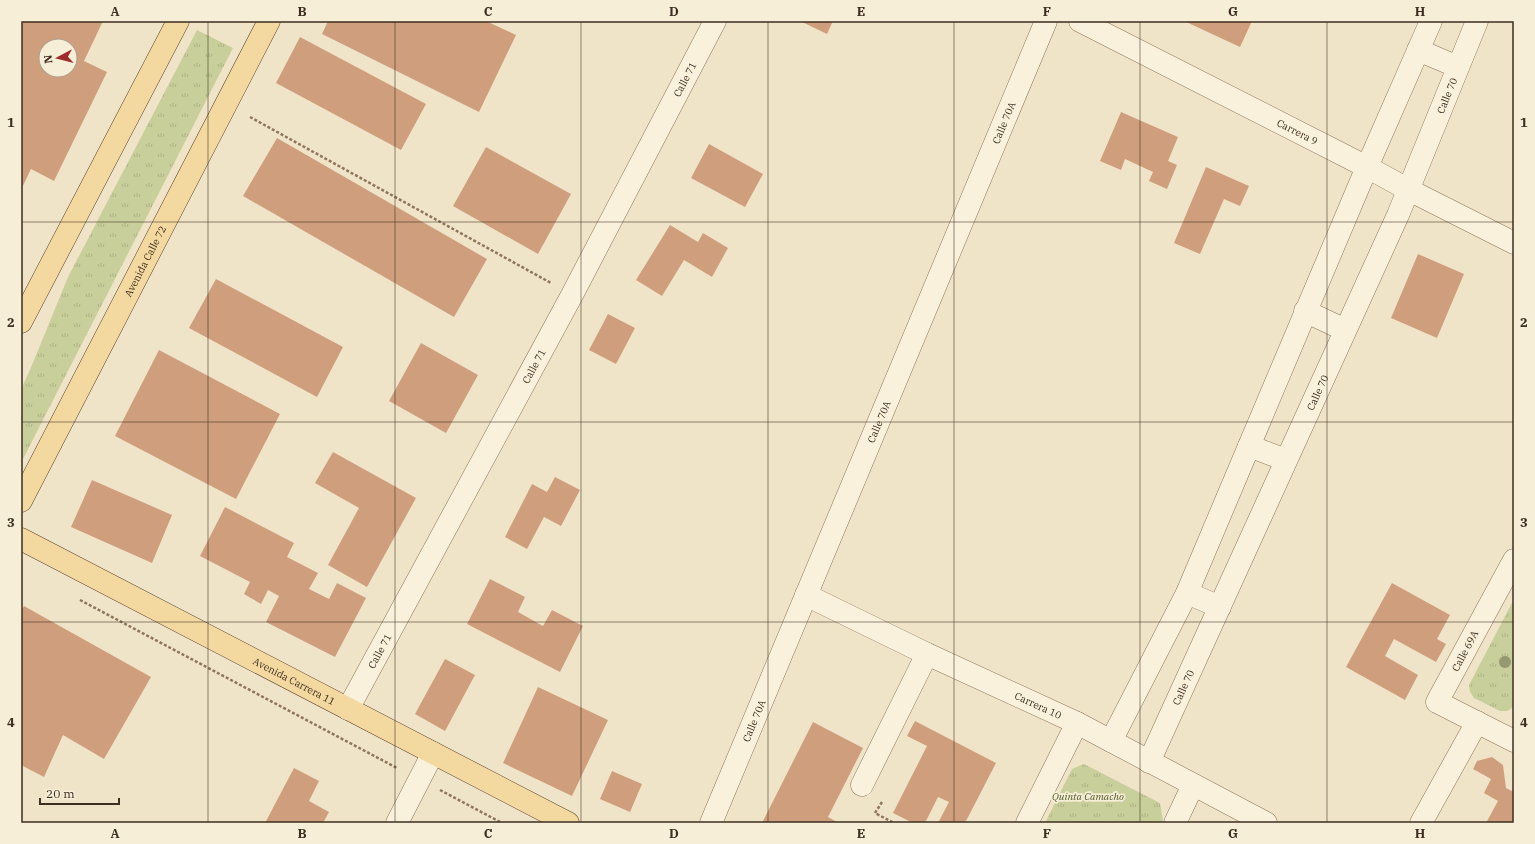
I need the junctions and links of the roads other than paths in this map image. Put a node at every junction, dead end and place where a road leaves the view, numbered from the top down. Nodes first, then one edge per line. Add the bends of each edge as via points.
1 (178, 21) edge
2 (269, 21) edge
3 (715, 21) edge
4 (1046, 21) edge
5 (1080, 21) edge
6 (1431, 21) edge
7 (1477, 21) edge
8 (1418, 50) junction
9 (1458, 67) junction
10 (1367, 166) junction
11 (1409, 190) junction
12 (1514, 243) edge
13 (1305, 311) junction
14 (21, 322) edge
15 (1346, 330) junction
16 (1249, 446) junction
17 (1286, 460) junction
18 (21, 501) edge
19 (21, 539) edge
20 (1514, 560) edge
21 (1187, 593) junction
22 (806, 595) junction
23 (1220, 607) junction
24 (927, 654) junction
25 (348, 709) junction
26 (1477, 722) junction
27 (1077, 723) junction
28 (1514, 741) edge
29 (1111, 742) junction
30 (433, 753) junction
31 (1150, 762) junction
32 (1193, 784) junction
33 (862, 785) dead end
34 (398, 823) edge
35 (568, 823) edge
36 (711, 823) edge
37 (1026, 823) edge
38 (1175, 823) edge
39 (1266, 823) edge
40 (1421, 823) edge

1 - 14 main road
2 - 18 main road, Avenida Calle 72
3 - 25 street, Calle 71 via 572,295
4 - 22 street, Calle 70A
5 - 10 street, Carrera 9
6 - 8 street
7 - 9 street, Calle 70
8 - 9 street
8 - 10 street
9 - 11 street, Calle 70
10 - 11 street, Carrera 9
10 - 13 street
11 - 12 street, Carrera 9
11 - 15 street, Calle 70
13 - 15 street
13 - 16 street
15 - 17 street, Calle 70
16 - 17 street
16 - 21 street
17 - 23 street, Calle 70
19 - 25 main road, Avenida Carrera 11
20 - 26 street, Calle 69A via 1437,702
21 - 23 street
21 - 29 street
22 - 24 street, Carrera 10
22 - 36 street, Calle 70A
23 - 31 street, Calle 70
24 - 27 street, Carrera 10
24 - 33 street
25 - 30 main road, Avenida Carrera 11
26 - 28 street, Calle 69A
26 - 40 street
27 - 29 street, Carrera 10
27 - 37 street
29 - 31 street, Carrera 10
30 - 34 street
30 - 35 main road, Avenida Carrera 11
31 - 32 street, Carrera 10
32 - 38 street
32 - 39 street, Carrera 10

